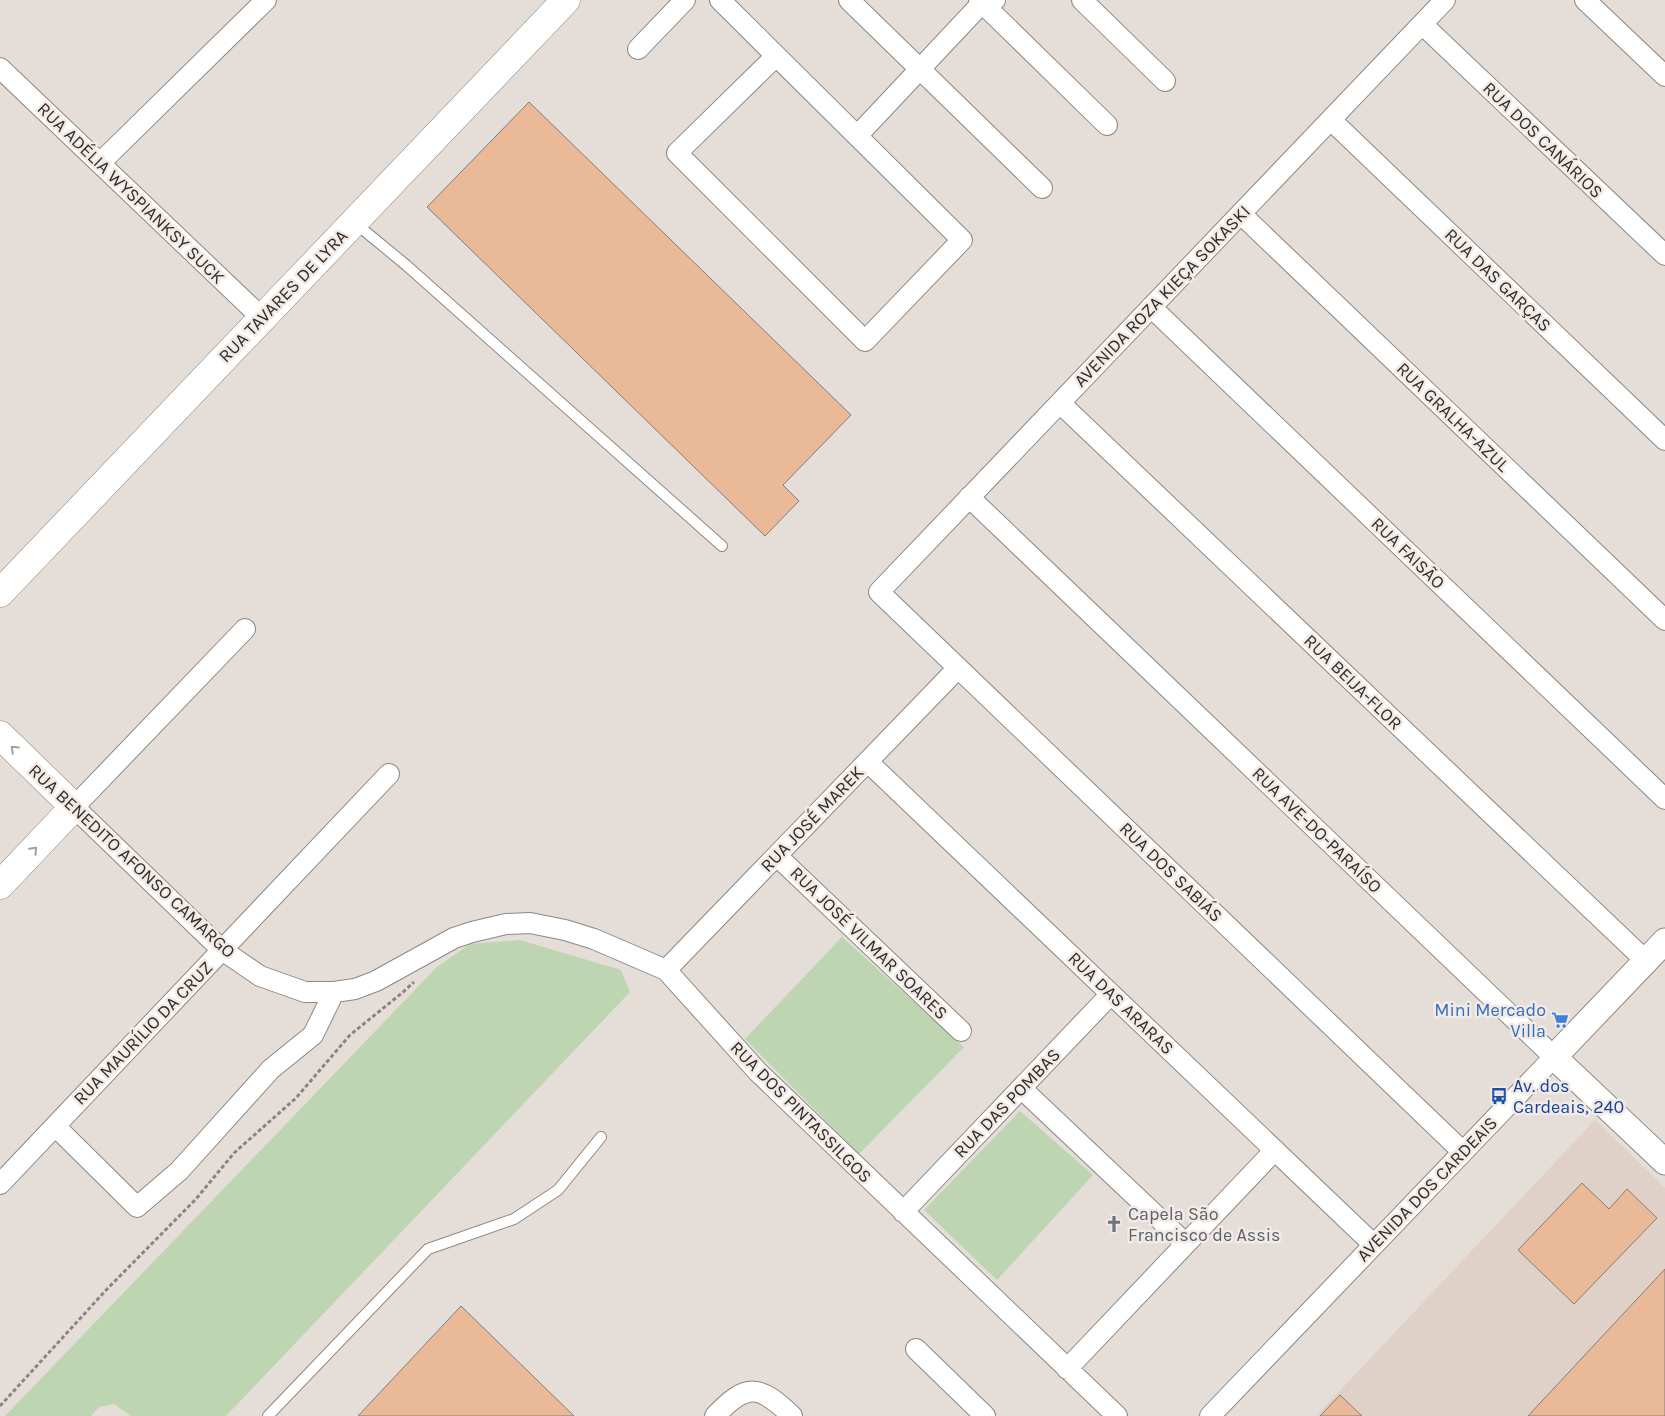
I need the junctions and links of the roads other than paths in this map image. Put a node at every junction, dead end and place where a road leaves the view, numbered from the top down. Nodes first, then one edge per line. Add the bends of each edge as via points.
1 (266, 0) edge
2 (566, 0) edge
3 (685, 0) edge
4 (720, 0) edge
5 (849, 0) edge
6 (1082, 0) edge
7 (1445, 0) edge
8 (1585, 0) edge
9 (985, 1) edge
10 (1422, 24) junction
11 (638, 49) dead end
12 (776, 56) junction
13 (0, 68) edge
14 (920, 69) junction
15 (1665, 76) edge
16 (1165, 81) dead end
17 (1331, 120) junction
18 (1107, 124) dead end
19 (857, 136) junction
20 (100, 163) junction
21 (1042, 188) dead end
22 (1241, 214) junction
23 (354, 222) junction
24 (1665, 256) edge
25 (1151, 308) junction
26 (262, 318) junction
27 (1060, 403) junction
28 (1665, 440) edge
29 (969, 497) junction
30 (722, 546) dead end
31 (879, 592) joint
32 (0, 593) edge
33 (1665, 620) edge
34 (245, 629) dead end
35 (958, 668) junction
36 (0, 735) edge
37 (868, 762) junction
38 (389, 774) dead end
39 (1665, 799) edge
40 (74, 807) junction
41 (777, 856) junction
42 (0, 885) edge
43 (1665, 941) edge
44 (437, 949) joint
45 (222, 950) junction
46 (1646, 961) junction
47 (666, 970) junction
48 (334, 992) junction
49 (1111, 994) junction
50 (960, 1031) dead end
51 (1554, 1056) junction
52 (1021, 1088) junction
53 (55, 1126) junction
54 (601, 1137) dead end
55 (1275, 1150) junction
56 (1463, 1152) junction
57 (1665, 1162) edge
58 (0, 1184) edge
59 (903, 1212) junction
60 (1186, 1244) junction
61 (1374, 1245) junction
62 (916, 1349) dead end
63 (1067, 1369) junction
64 (268, 1416) edge
65 (715, 1416) edge
66 (792, 1416) edge
67 (985, 1416) edge
68 (1117, 1416) edge
69 (1210, 1416) edge

1 - 20 street
2 - 23 main road, RUA TAVARES DE LYRA
3 - 11 street
4 - 12 street
5 - 14 street
6 - 16 street
7 - 10 street, AVENIDA ROZA KIEÇA SOKASKI
8 - 15 street
9 - 14 street
9 - 18 street
10 - 17 street, AVENIDA ROZA KIEÇA SOKASKI
10 - 24 street, RUA DOS CANÁRIOS
12 - 19 street
12 - 19 street via 678,153 864,341 962,240
13 - 20 street, RUA ADÉLIA WYSPIANKSY SUCK
14 - 19 street
14 - 21 street
17 - 22 street, AVENIDA ROZA KIEÇA SOKASKI
17 - 28 street, RUA DAS GARÇAS
20 - 26 street, RUA ADÉLIA WYSPIANKSY SUCK
22 - 25 street, AVENIDA ROZA KIEÇA SOKASKI
22 - 33 street, RUA GRALHA-AZUL
23 - 26 main road, RUA TAVARES DE LYRA
23 - 30 lane
25 - 27 street, AVENIDA ROZA KIEÇA SOKASKI
25 - 39 street, RUA FAISÃO
26 - 32 main road, RUA TAVARES DE LYRA
27 - 29 street, AVENIDA ROZA KIEÇA SOKASKI
27 - 46 street, RUA BEIJA-FLOR
29 - 31 street, AVENIDA ROZA KIEÇA SOKASKI
29 - 51 street, RUA AVE-DO-PARAÍSO
31 - 35 street, RUA DOS SABIÁS
34 - 40 street
35 - 37 street, RUA JOSÉ MAREK
35 - 56 street, RUA DOS SABIÁS
40 -> 36 main road, RUA BENEDITO AFONSO CAMARGO
37 - 41 street, RUA JOSÉ MAREK
37 - 49 street, RUA DAS ARARAS
38 - 45 street, RUA MAURÍLIO DA CRUZ
42 -> 40 main road
40 - 45 street, RUA BENEDITO AFONSO CAMARGO
41 - 47 street, RUA JOSÉ MAREK
41 - 50 street, RUA JOSÉ VILMAR SOARES
43 - 46 street, AVENIDA DOS CARDEAIS
44 - 47 street, RUA DOS PINTASSILGOS via 472,932 506,924 530,923 594,939
44 - 48 street, RUA BENEDITO AFONSO CAMARGO via 376,982
45 - 48 street, RUA BENEDITO AFONSO CAMARGO via 260,976 305,992
45 - 53 street, RUA MAURÍLIO DA CRUZ
46 - 51 street, AVENIDA DOS CARDEAIS
47 - 59 street, RUA DOS PINTASSILGOS via 758,1072
48 - 53 street via 313,1035 270,1069 179,1171 137,1207
49 - 52 street, RUA DAS POMBAS
49 - 55 street, RUA DAS ARARAS
51 - 56 street, AVENIDA DOS CARDEAIS
51 - 57 street, RUA AVE-DO-PARAÍSO
52 - 59 street, RUA DAS POMBAS
52 - 60 street
53 - 58 street, RUA MAURÍLIO DA CRUZ
54 - 64 lane via 558,1190 514,1219 428,1249
55 - 60 street
55 - 61 street, RUA DAS ARARAS
56 - 61 street, AVENIDA DOS CARDEAIS
59 - 63 street, RUA DOS PINTASSILGOS
60 - 63 street
61 - 69 street, AVENIDA DOS CARDEAIS
62 - 67 street
63 - 68 street, RUA DOS PINTASSILGOS
65 - 66 street via 735,1397 750,1392 770,1396

